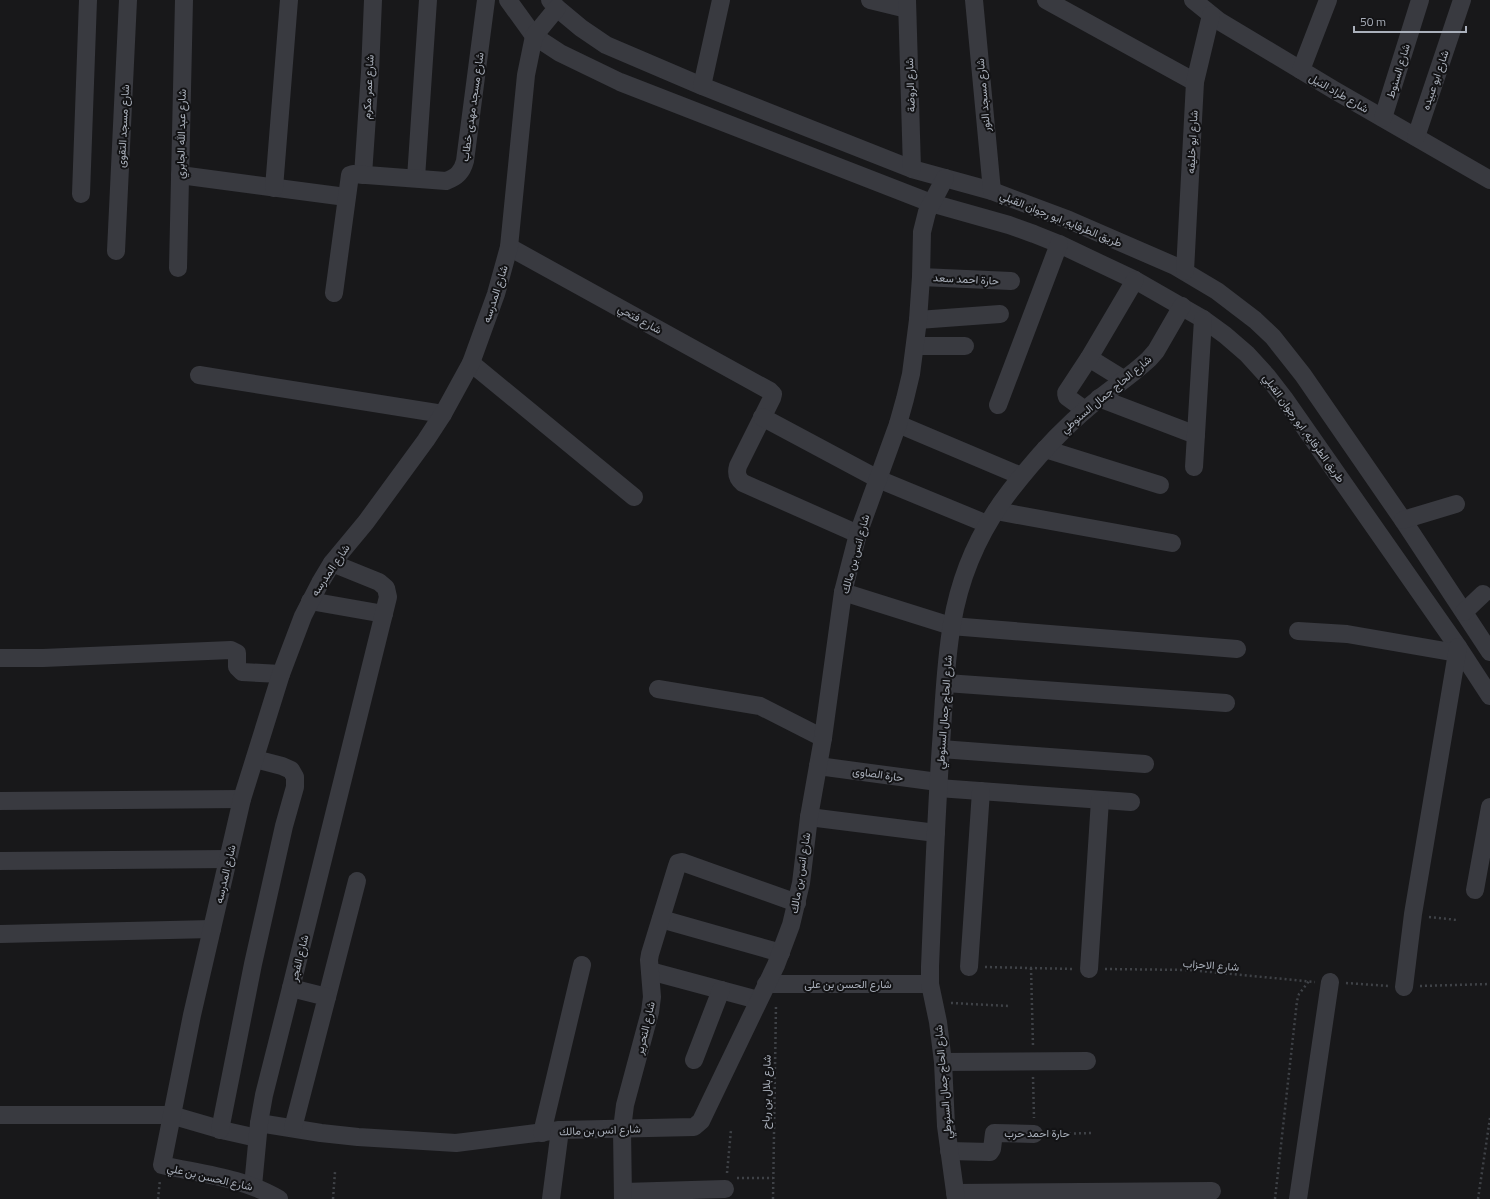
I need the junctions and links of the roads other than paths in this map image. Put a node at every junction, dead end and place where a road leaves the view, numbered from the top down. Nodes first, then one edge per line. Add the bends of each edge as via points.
1 (88, 0) edge
2 (128, 0) edge
3 (184, 0) edge
4 (289, 0) edge
5 (372, 0) edge
6 (428, 0) edge
7 (486, 0) edge
8 (508, 0) edge
9 (722, 0) edge
10 (870, 0) edge
11 (974, 0) edge
12 (1047, 0) edge
13 (1192, 0) edge
14 (1328, 0) edge
15 (1420, 0) edge
16 (1462, 0) edge
17 (553, 4) edge
18 (907, 4) edge
19 (1211, 15) junction
20 (534, 36) junction
21 (1301, 70) junction
22 (1195, 82) junction
23 (702, 86) junction
24 (1383, 118) junction
25 (1416, 137) junction
26 (912, 169) junction
27 (180, 175) junction
28 (356, 175) junction
29 (416, 178) junction
30 (945, 178) junction
31 (1490, 180) edge
32 (274, 188) junction
33 (992, 191) junction
34 (81, 194) dead end
35 (346, 197) junction
36 (931, 203) junction
37 (1059, 244) junction
38 (509, 247) junction
39 (116, 251) dead end
40 (178, 268) dead end
41 (1184, 271) junction
42 (922, 276) junction
43 (1135, 280) junction
44 (1011, 281) dead end
45 (334, 294) dead end
46 (1182, 306) junction
47 (1000, 314) dead end
48 (1203, 318) junction
49 (918, 320) junction
50 (915, 346) junction
51 (965, 346) dead end
52 (1089, 358) junction
53 (471, 364) junction
54 (199, 375) dead end
55 (1123, 379) junction
56 (1099, 398) junction
57 (998, 405) dead end
58 (1085, 410) junction
59 (443, 414) junction
60 (762, 417) junction
61 (898, 424) junction
62 (1196, 435) junction
63 (1045, 450) junction
64 (1194, 467) dead end
65 (1022, 476) junction
66 (878, 479) junction
67 (1160, 485) dead end
68 (634, 497) dead end
69 (1456, 504) dead end
70 (991, 518) junction
71 (1403, 520) junction
72 (858, 534) junction
73 (1172, 543) dead end
74 (332, 563) junction
75 (843, 592) junction
76 (1483, 594) dead end
77 (310, 601) junction
78 (1464, 612) junction
79 (384, 614) junction
80 (951, 626) junction
81 (1298, 631) dead end
82 (1237, 649) dead end
83 (1457, 650) junction
84 (1490, 652) edge
85 (0, 658) edge
86 (281, 674) junction
87 (946, 683) junction
88 (658, 689) dead end
89 (1490, 696) edge
90 (1226, 703) dead end
91 (823, 738) junction
92 (941, 749) junction
93 (255, 759) junction
94 (1145, 764) dead end
95 (818, 766) junction
96 (938, 785) junction
97 (981, 791) junction
98 (242, 799) junction
99 (1100, 800) junction
100 (0, 801) edge
101 (1131, 802) dead end
102 (1490, 807) edge
103 (809, 817) junction
104 (936, 832) junction
105 (228, 859) junction
106 (0, 861) edge
107 (357, 881) dead end
108 (1475, 890) dead end
109 (797, 903) junction
110 (661, 919) junction
111 (212, 929) junction
112 (0, 934) edge
113 (781, 953) junction
114 (582, 965) dead end
115 (969, 967) road end
116 (1089, 969) road end
117 (650, 971) junction
118 (1330, 982) road end
119 (930, 984) junction
120 (1404, 987) road end
121 (291, 988) junction
122 (721, 990) junction
123 (767, 990) junction
124 (327, 997) junction
125 (694, 1060) dead end
126 (1087, 1061) dead end
127 (943, 1062) junction
128 (0, 1115) edge
129 (171, 1115) junction
130 (293, 1128) junction
131 (622, 1129) junction
132 (220, 1130) junction
133 (258, 1130) junction
134 (560, 1130) junction
135 (542, 1133) junction
136 (1034, 1134) road end
137 (949, 1152) junction
138 (162, 1165) joint
139 (726, 1184) road end
140 (253, 1186) junction
141 (1212, 1191) dead end
142 (624, 1195) edge
143 (954, 1197) edge
144 (279, 1199) edge
145 (551, 1199) edge
146 (1298, 1199) edge

1 - 34 street
2 - 39 street, شارع مسجد التقوى
3 - 27 street, شارع عبد الله الجابري
4 - 32 street
5 - 28 street, شارع عمر مكرم via 370,72
6 - 29 street
7 - 29 street, شارع مسجد مهدى خطاب via 462,170 456,177 446,181
8 - 20 street
9 - 23 street
10 - 18 street
11 - 33 street, شارع مسجد النور
12 - 22 street
13 - 19 street, شارع طراد النيل
14 - 21 street
15 - 24 street, شارع السنوط
16 - 25 street, شارع ابو عبيده
17 - 20 street, شارع المدرسه
17 - 23 street, طريق الطرفايه, ابو رجوان القبلي via 606,45
18 - 26 street, شارع الروضة
19 - 21 street, شارع طراد النيل
19 - 22 street, شارع ابو خليفه
20 - 36 street, طريق الطرفايه, ابو رجوان القبلي via 560,53 620,82
20 - 38 street, شارع المدرسه via 526,75
21 - 24 street, شارع طراد النيل
22 - 41 street, شارع ابو خليفه
23 - 26 street, طريق الطرفايه, ابو رجوان القبلي
24 - 25 street, شارع طراد النيل
25 - 31 street, شارع طراد النيل
26 - 30 street, طريق الطرفايه, ابو رجوان القبلي
27 - 32 street
27 - 40 street, شارع عبد الله الجابري
28 - 29 street, شارع مسجد مهدى خطاب
28 - 35 street, شارع عمر مكرم
30 - 33 street, طريق الطرفايه, ابو رجوان القبلي
30 - 36 street, شارع انس بن مالك
32 - 35 street
33 - 41 street, طريق الطرفايه, ابو رجوان القبلي via 1069,220
35 - 45 street, شارع عمر مكرم
36 - 37 street, طريق الطرفايه, ابو رجوان القبلي via 1009,225
36 - 42 street, شارع انس بن مالك via 922,232
37 - 43 street, طريق الطرفايه, ابو رجوان القبلي
37 - 57 street
38 - 53 street, شارع المدرسه via 496,294
38 - 60 street, شارع فتحي via 770,391 772,396
41 - 71 street, طريق الطرفايه, ابو رجوان القبلي via 1237,305 1273,337 1303,375
42 - 44 street, حارة احمد سعد
42 - 49 street, شارع انس بن مالك
43 - 46 street, طريق الطرفايه, ابو رجوان القبلي
43 - 52 street
46 - 48 street, طريق الطرفايه, ابو رجوان القبلي
46 - 55 street, شارع الحاج جمال السنوطي via 1156,351
47 - 49 street
48 - 62 street
48 - 83 street, طريق الطرفايه, ابو رجوان القبلي via 1247,354 1266,376 1301,422
49 - 50 street, شارع انس بن مالك
50 - 51 street
50 - 61 street, شارع انس بن مالك via 911,374
52 - 55 street
52 - 58 street via 1066,394
53 - 59 street, شارع المدرسه
53 - 68 street
54 - 59 street
55 - 56 street, شارع الحاج جمال السنوطي
56 - 58 street, شارع الحاج جمال السنوطي
56 - 62 street
58 - 63 street, شارع الحاج جمال السنوطي
59 - 74 street, شارع المدرسه via 375,510
60 - 66 street
60 - 72 street via 738,466 739,479
61 - 65 street
61 - 66 street, شارع انس بن مالك
62 - 64 street
63 - 65 street, شارع الحاج جمال السنوطي
63 - 67 street
65 - 70 street, شارع الحاج جمال السنوطي
66 - 70 street
66 - 72 street, شارع انس بن مالك
69 - 71 street
70 - 73 street
70 - 80 street, شارع الحاج جمال السنوطي via 966,570
71 - 78 street, طريق الطرفايه, ابو رجوان القبلي
72 - 75 street, شارع انس بن مالك
74 - 77 street, شارع المدرسه
74 - 79 street, شارع الفجر via 379,582 386,588 388,597
75 - 80 street
75 - 91 street, شارع انس بن مالك
76 - 78 street
77 - 79 street
77 - 86 street, شارع المدرسه
78 - 84 street, طريق الطرفايه, ابو رجوان القبلي
79 - 121 street, شارع الفجر
80 - 82 street
80 - 87 street, شارع الحاج جمال السنوطي
81 - 83 street via 1347,634
83 - 89 street, طريق الطرفايه, ابو رجوان القبلي
83 - 120 street via 1413,914
85 - 86 street via 231,650 238,653 238,667 242,672
86 - 93 street, شارع المدرسه
87 - 90 street
87 - 92 street, شارع الحاج جمال السنوطي
88 - 91 street via 760,706
91 - 95 street, شارع انس بن مالك
92 - 94 street
92 - 96 street, شارع الحاج جمال السنوطي
93 - 98 street, شارع المدرسه
93 - 132 street via 291,770 295,787 253,964
95 - 96 street, حارة الصاوى
95 - 103 street, شارع انس بن مالك
96 - 97 street, حارة الصاوى
96 - 104 street, شارع الحاج جمال السنوطي
97 - 99 street, حارة الصاوى
97 - 115 street
98 - 100 street
98 - 105 street, شارع المدرسه
99 - 101 street, حارة الصاوى
99 - 116 street
102 - 108 street
103 - 104 street
103 - 109 street, شارع انس بن مالك
104 - 119 street, شارع الحاج جمال السنوطي
105 - 106 street
105 - 111 street, شارع المدرسه
107 - 124 street
109 - 110 street, شارع التحرير via 682,862 676,866
109 - 113 street, شارع انس بن مالك
110 - 113 street
110 - 117 street, شارع التحرير via 650,954
111 - 112 street
111 - 129 street, شارع المدرسه
113 - 123 street, شارع انس بن مالك
114 - 135 street
117 - 122 street, شارع الحسن بن على
117 - 131 street, شارع التحرير via 650,1012 625,1105
118 - 146 street
119 - 123 street, شارع الحسن بن على
119 - 127 street, شارع الحاج جمال السنوطي
121 - 124 street, شارع الفجر
121 - 133 street via 264,1095
122 - 123 street, شارع الحسن بن على
122 - 125 street
123 - 131 street, شارع انس بن مالك via 697,1125
124 - 130 street
126 - 127 street
127 - 137 street, شارع الحاج جمال السنوطي
128 - 129 street, شارع انس بن مالك
129 - 132 street, شارع انس بن مالك
129 - 138 street, شارع المدرسه
130 - 133 street, شارع انس بن مالك
130 - 135 street, شارع انس بن مالك via 358,1137 456,1143
131 - 134 street, شارع انس بن مالك
131 - 142 street, شارع التحرير
132 - 133 street, شارع انس بن مالك
133 - 140 street
134 - 135 street, شارع انس بن مالك
134 - 145 street
136 - 137 street, حارة احمد حرب via 994,1133 990,1152
137 - 143 street, شارع الحاج جمال السنوطي
138 - 140 street, شارع الحسن بن علي
139 - 142 street
140 - 144 street, شارع الحسن بن علي
141 - 143 street

